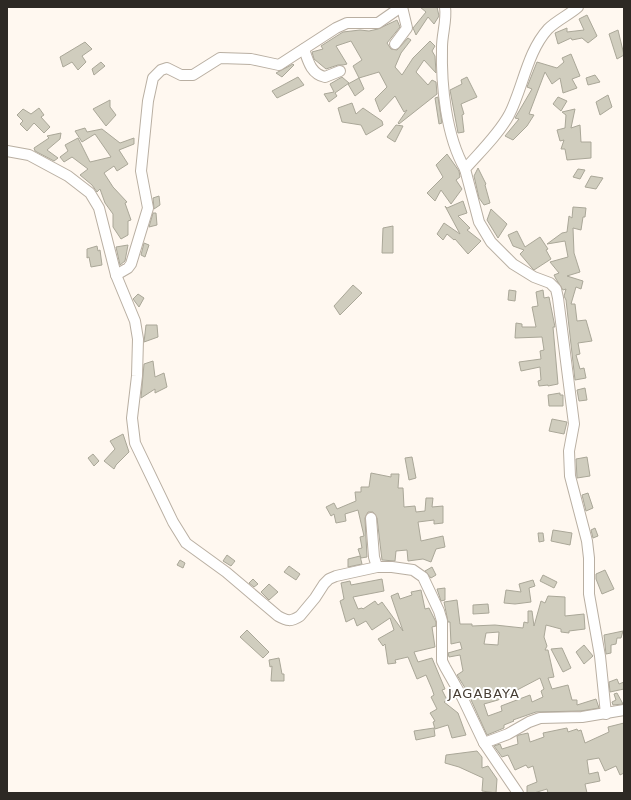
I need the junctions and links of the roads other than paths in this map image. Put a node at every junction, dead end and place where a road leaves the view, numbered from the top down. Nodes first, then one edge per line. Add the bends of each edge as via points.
1 (402, 7) edge
2 (445, 7) edge
3 (578, 7) edge
4 (395, 44) dead end
5 (304, 49) junction
6 (340, 70) dead end
7 (7, 151) edge
8 (465, 170) junction
9 (116, 275) junction
10 (371, 518) dead end
11 (377, 567) junction
12 (624, 710) edge
13 (606, 714) junction
14 (484, 743) junction
15 (518, 793) edge

1 - 4 street via 407,28
1 - 5 street via 378,23 347,23
2 - 8 street via 442,65 444,91 453,142
3 - 8 street via 548,29 540,40 509,114 498,132
5 - 6 street via 311,68 318,75 325,78
5 - 9 street via 279,65 251,59 220,58 193,75 181,75 167,68 155,75 148,101 141,171 147,212 131,264
7 - 9 street via 29,155 55,168 90,193 99,208
8 - 13 street via 479,222 491,242 514,264 534,277 550,283 556,289 574,424 569,451 570,476 587,541 589,594 600,656
9 - 11 street via 135,321 138,339 132,418 135,443 173,522 186,543 287,621 293,621 300,616 329,578
10 - 11 street
11 - 14 street via 401,567 413,570 423,578 440,611 442,661
12 - 13 street
13 - 14 street via 540,718
14 - 15 street

